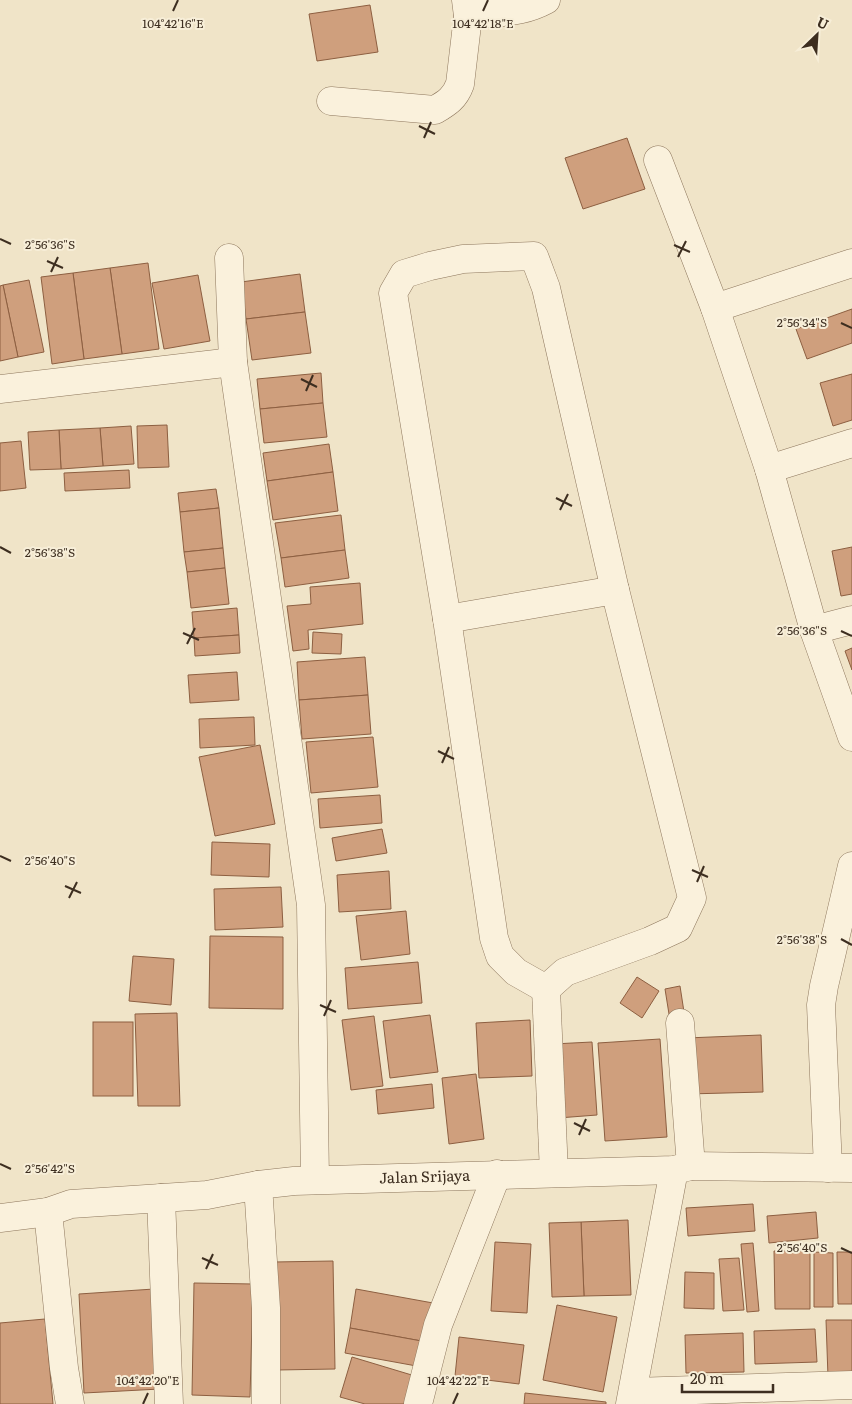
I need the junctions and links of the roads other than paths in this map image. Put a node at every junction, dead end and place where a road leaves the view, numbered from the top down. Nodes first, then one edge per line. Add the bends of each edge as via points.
1 (546, 0) edge
2 (467, 8) edge
3 (331, 101) dead end
4 (658, 160) dead end
5 (229, 258) dead end
6 (852, 263) edge
7 (715, 308) junction
8 (233, 362) junction
9 (0, 389) edge
10 (852, 444) edge
11 (769, 468) junction
12 (615, 590) junction
13 (447, 619) junction
14 (852, 620) edge
15 (814, 630) junction
16 (852, 737) edge
17 (852, 866) edge
18 (546, 989) junction
19 (680, 1022) dead end
20 (683, 1168) junction
21 (840, 1168) edge
22 (554, 1173) junction
23 (497, 1174) junction
24 (315, 1180) junction
25 (258, 1185) junction
26 (161, 1198) junction
27 (48, 1212) junction
28 (0, 1218) edge
29 (852, 1384) edge
30 (632, 1398) edge
31 (70, 1404) edge
32 (168, 1404) edge
33 (266, 1404) edge
34 (418, 1404) edge

1 - 2 street via 533,7 508,12
2 - 3 street via 460,84 446,104 435,110
4 - 7 street
5 - 8 street
6 - 7 street
7 - 11 street
8 - 9 street
8 - 24 street via 311,906
10 - 11 street
11 - 15 street
12 - 13 street
12 - 13 street via 546,288 534,256 463,259 404,274 392,293
12 - 18 street via 692,898 678,928 565,972
13 - 18 street via 494,938 500,956 516,972
14 - 15 street
15 - 16 street
17 - 21 street via 821,1005
18 - 22 street
19 - 20 street
20 - 21 street, Jalan Srijaya
20 - 22 street, Jalan Srijaya
20 - 30 street
22 - 23 street, Jalan Srijaya
23 - 24 street, Jalan Srijaya
23 - 34 street via 438,1325
24 - 25 street, Jalan Srijaya
25 - 26 street, Jalan Srijaya via 207,1196
25 - 33 street via 266,1308
26 - 27 street, Jalan Srijaya via 71,1204
26 - 32 street
27 - 28 street, Jalan Srijaya
27 - 31 street
29 - 30 street

